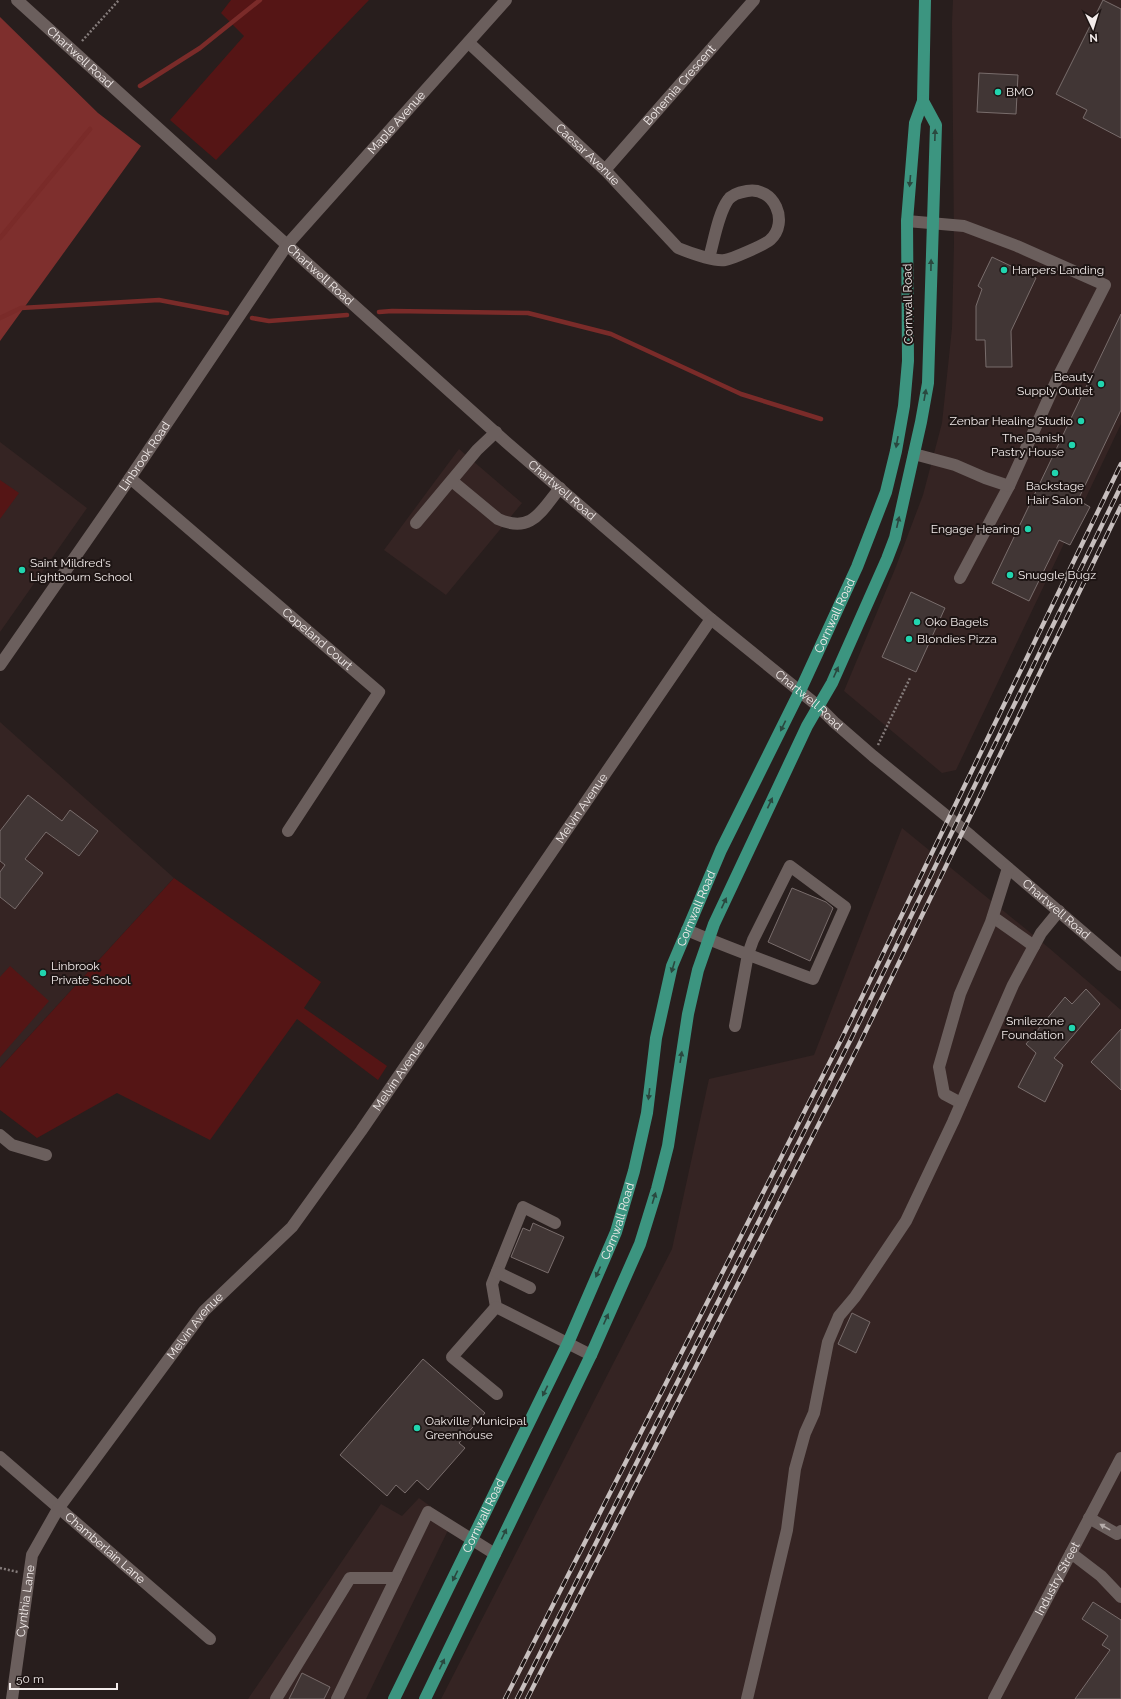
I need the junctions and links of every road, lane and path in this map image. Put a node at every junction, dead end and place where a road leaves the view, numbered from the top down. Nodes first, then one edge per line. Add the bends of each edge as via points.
1 (17, 0) edge
2 (119, 0) edge
3 (506, 0) edge
4 (754, 0) edge
5 (925, 0) edge
6 (470, 43) junction
7 (74, 50) junction
8 (923, 101) junction
9 (605, 170) junction
10 (907, 221) junction
11 (932, 223) junction
12 (287, 245) junction
13 (709, 258) junction
14 (496, 432) junction
15 (914, 454) junction
16 (130, 478) junction
17 (452, 481) junction
18 (1009, 486) junction
19 (560, 488) junction
20 (416, 523) dead end
21 (960, 578) dead end
22 (711, 619) junction
23 (0, 665) edge
24 (910, 678) dead end
25 (800, 691) junction
26 (818, 706) junction
27 (873, 756) junction
28 (288, 831) dead end
29 (1008, 868) junction
30 (1059, 911) junction
31 (993, 916) junction
32 (687, 930) junction
33 (709, 940) junction
34 (1034, 946) junction
35 (748, 954) junction
36 (1121, 965) edge
37 (735, 1026) dead end
38 (961, 1103) junction
39 (0, 1135) edge
40 (46, 1155) dead end
41 (555, 1223) dead end
42 (497, 1272) junction
43 (530, 1288) dead end
44 (496, 1306) junction
45 (568, 1343) junction
46 (591, 1355) junction
47 (497, 1394) dead end
48 (0, 1458) edge
49 (1121, 1458) edge
50 (58, 1509) junction
51 (1089, 1518) junction
52 (1121, 1531) edge
53 (472, 1541) junction
54 (1071, 1553) junction
55 (495, 1554) junction
56 (0, 1568) edge
57 (28, 1574) junction
58 (396, 1578) junction
59 (1121, 1597) edge
60 (210, 1639) dead end
61 (12, 1699) edge
62 (276, 1699) edge
63 (337, 1699) edge
64 (394, 1699) edge
65 (425, 1699) edge
66 (747, 1699) edge
67 (994, 1699) edge

1 - 7 street, Chartwell Road
2 - 7 path
3 - 6 street, Maple Avenue
4 - 9 street, Bohemia Crescent
5 - 8 main road, Cornwall Road
6 - 9 street, Caesar Avenue
6 - 12 street, Maple Avenue
7 - 12 street, Chartwell Road
8 -> 10 main road, Cornwall Road via 915,123
11 -> 8 main road, Cornwall Road via 936,125
9 - 13 street, Caesar Avenue via 678,248
10 - 11 street
10 -> 25 main road, Cornwall Road via 908,361 896,451 886,492 858,567
15 -> 11 main road, Cornwall Road via 928,383
11 - 18 street via 964,226 1017,246 1105,285 1060,373
12 - 14 street, Chartwell Road
12 - 16 street, Linbrook Road
13 - 13 street, Caesar Avenue via 725,260 770,240 780,220 778,210 769,196 755,190 740,192 729,198 719,221
14 - 17 street
14 - 19 street, Chartwell Road
15 - 18 street
26 -> 15 main road, Cornwall Road via 832,683 895,538
16 - 23 street, Linbrook Road
16 - 28 street, Copeland Court via 379,692
17 - 19 street via 498,519 519,525 536,518
17 - 20 street
18 - 21 street
19 - 22 street, Chartwell Road
22 - 25 street, Chartwell Road
22 - 50 street, Melvin Avenue via 292,1228 204,1311
24 - 27 path
25 - 26 street, Chartwell Road
25 -> 32 main road, Cornwall Road via 721,850
26 - 27 street, Chartwell Road
33 -> 26 main road, Cornwall Road via 754,838
27 - 29 street, Chartwell Road
29 - 30 street, Chartwell Road
29 - 31 street
30 - 34 street
30 - 36 street, Chartwell Road
31 - 34 street
31 - 38 street via 960,994 939,1067 944,1094
32 - 33 street
32 -> 45 main road, Cornwall Road via 672,966 656,1038 647,1113 634,1170 616,1232
33 - 35 street
46 -> 33 main road, Cornwall Road via 640,1244 657,1189 668,1146 688,1014 698,970
34 - 38 street
35 - 35 street via 813,979 845,907 790,866
35 - 37 street
38 - 66 street via 906,1221 855,1297 839,1316 828,1342 814,1413 805,1433 795,1470 787,1530
39 - 40 street via 12,1145
41 - 42 street via 523,1208
42 - 43 street
42 - 44 street via 492,1284
44 - 45 street
44 - 47 street via 452,1357
45 - 46 street
45 -> 53 main road, Cornwall Road
55 -> 46 main road, Cornwall Road
48 - 50 street, Chamberlain Lane
49 - 51 street, Industry Street
50 - 57 street, Cynthia Lane via 32,1555
50 - 60 street, Chamberlain Lane
52 -> 51 street via 1117,1534
51 - 54 street, Industry Street
53 - 55 street
53 - 58 street via 428,1512
53 -> 64 main road, Cornwall Road
54 - 59 street via 1102,1576
54 - 67 street, Industry Street
65 -> 55 main road, Cornwall Road
56 - 57 path
57 - 61 street, Cynthia Lane
58 - 62 street via 350,1578
58 - 63 street

